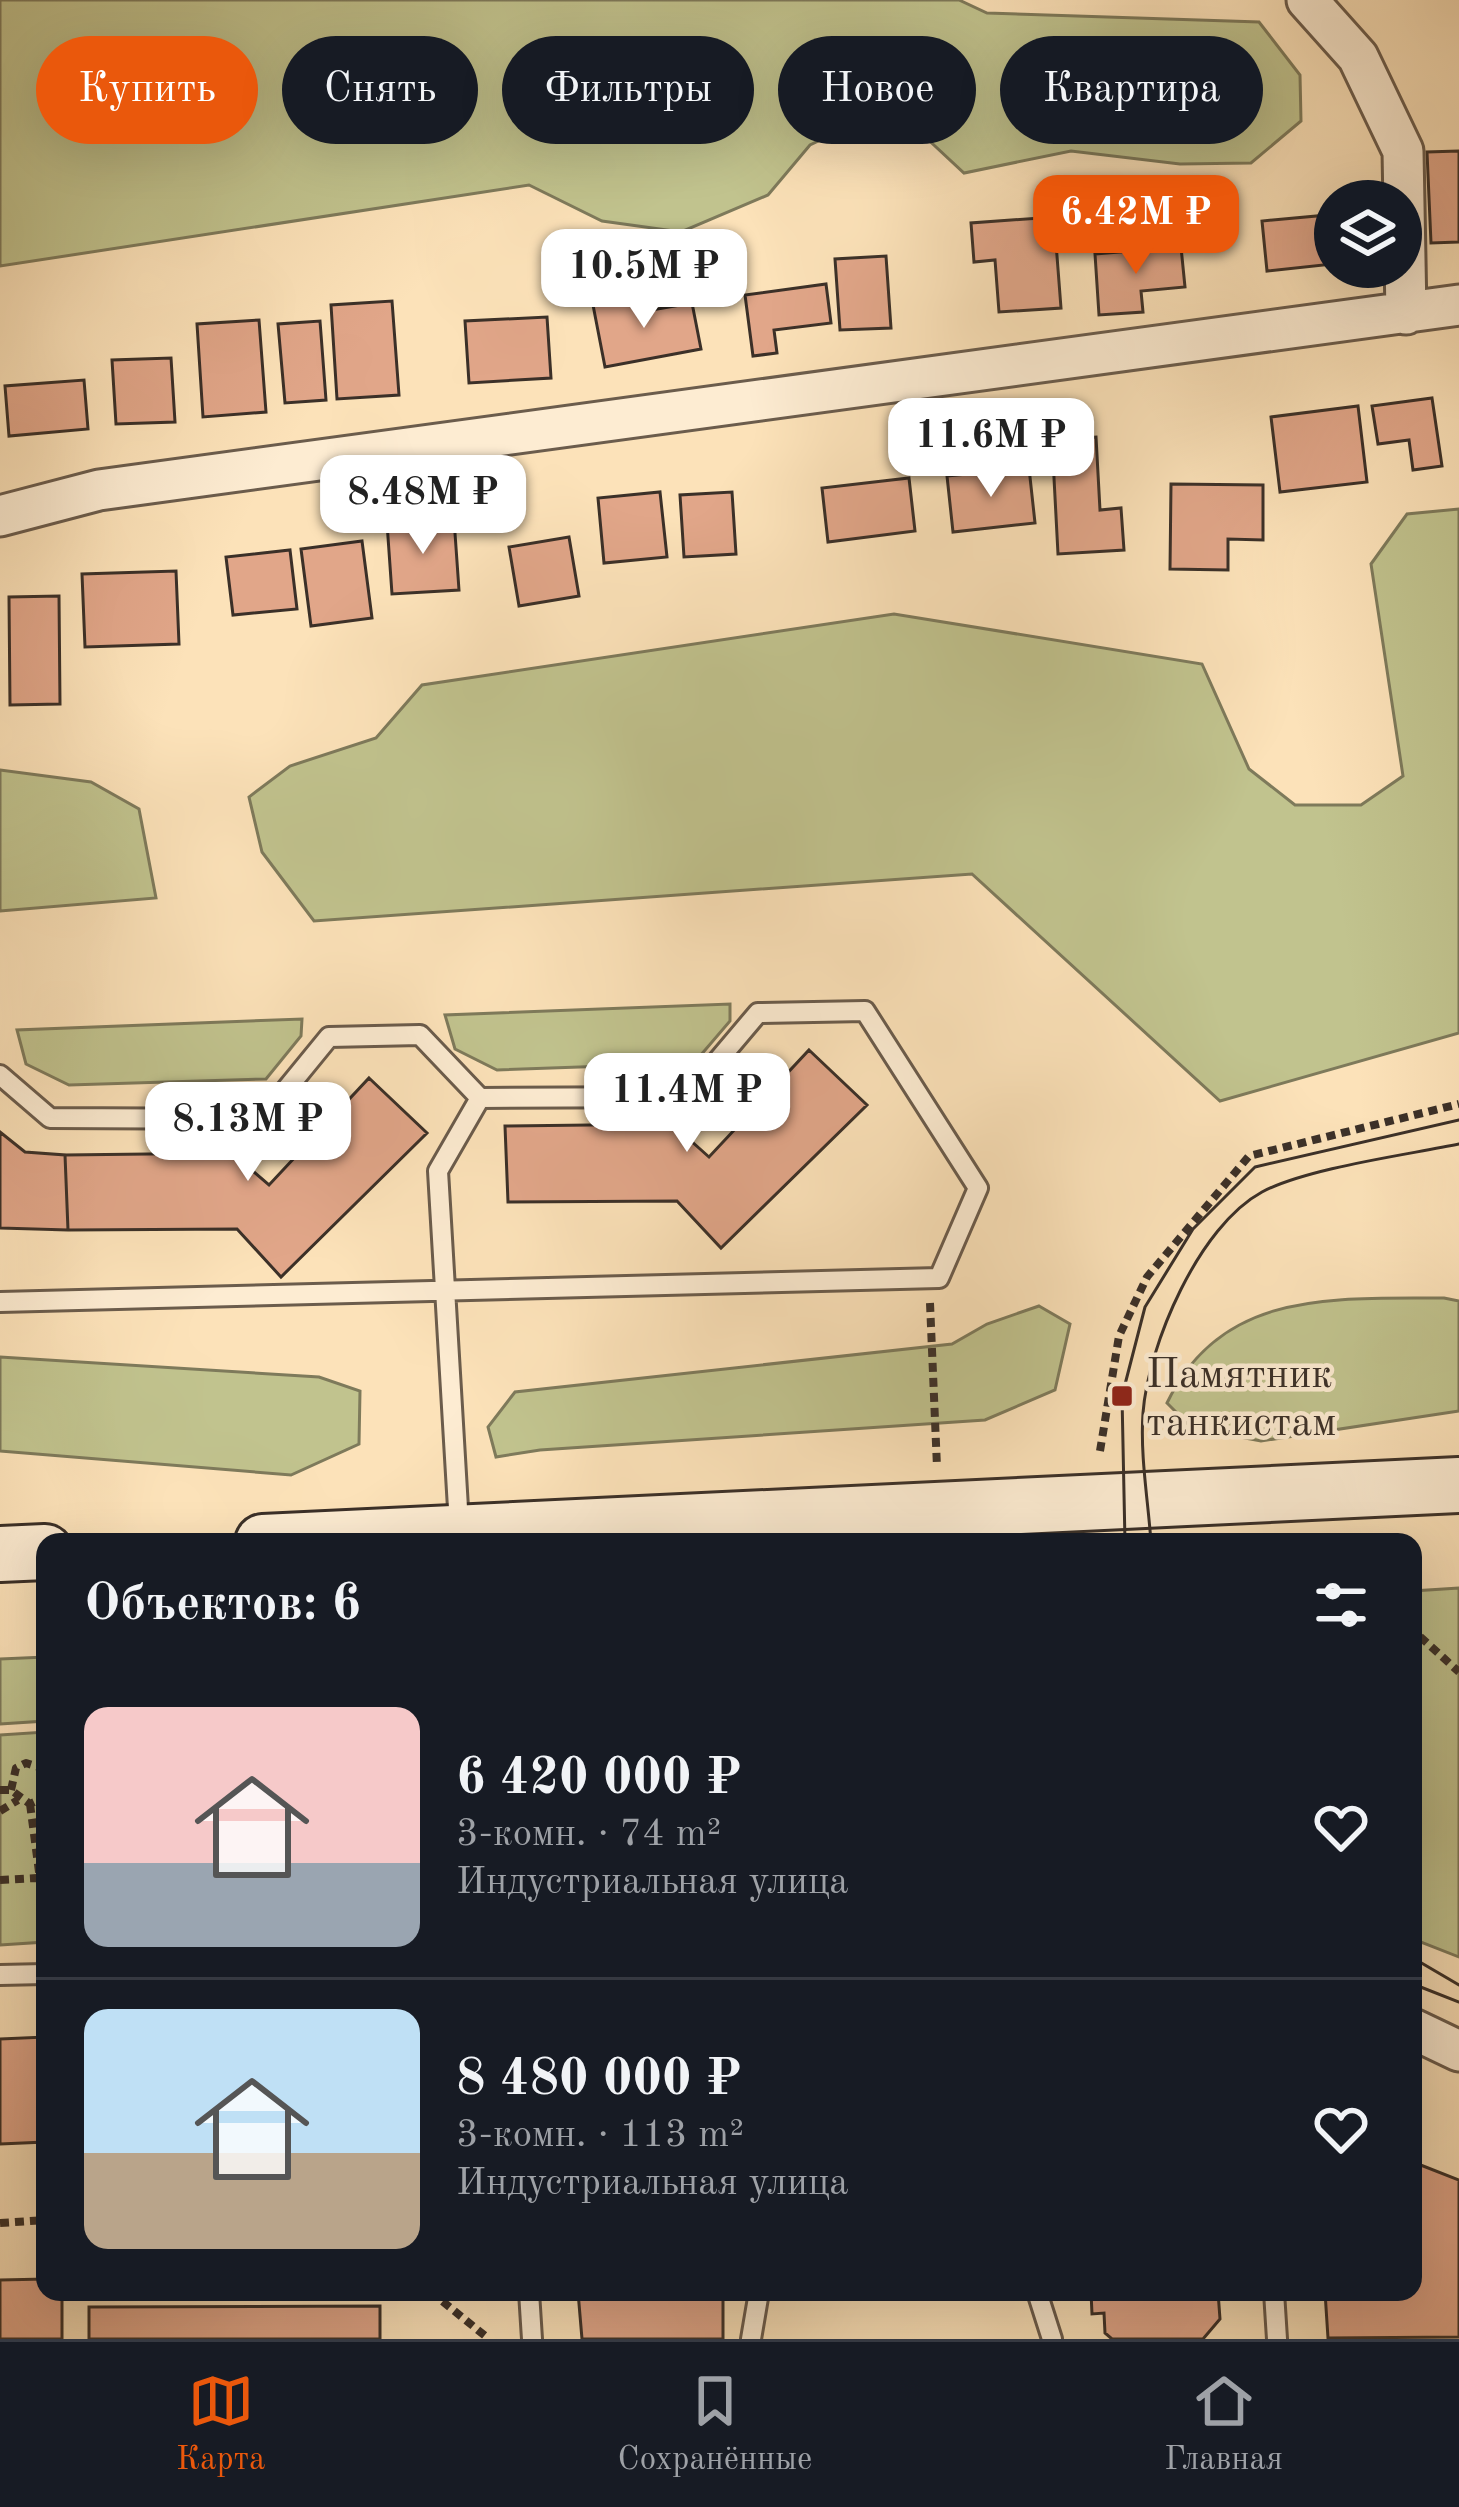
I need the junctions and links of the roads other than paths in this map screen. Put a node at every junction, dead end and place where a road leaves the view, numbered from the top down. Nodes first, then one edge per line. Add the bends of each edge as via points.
1 (1307, 0) edge
2 (1459, 305) edge
3 (1406, 314) junction
4 (0, 515) edge
5 (0, 1075) edge
6 (480, 1098) junction
7 (445, 1290) junction
8 (0, 1302) edge
9 (1459, 1485) edge
10 (459, 1533) joint
11 (36, 1553) edge
12 (0, 1555) edge
13 (36, 1974) edge
14 (0, 1976) edge
15 (1422, 2033) edge
16 (1459, 2051) edge
17 (530, 2301) edge
18 (757, 2301) edge
19 (1039, 2301) edge
20 (1275, 2301) edge
21 (532, 2339) edge
22 (751, 2339) edge
23 (1052, 2339) edge
24 (1277, 2339) edge

1 - 3 street via 1358,57 1403,151
2 - 3 street
3 - 4 street via 99,490
5 - 6 lane via 50,1118 262,1119 329,1037 420,1035
6 - 7 lane via 438,1171
6 - 7 lane via 686,1097 758,1012 865,1011 978,1188 939,1277
7 - 8 lane
7 - 10 lane
9 - 10 main road
11 - 12 main road
13 - 14 lane
15 - 16 street
17 - 21 lane
18 - 22 lane
19 - 23 lane
20 - 24 lane

